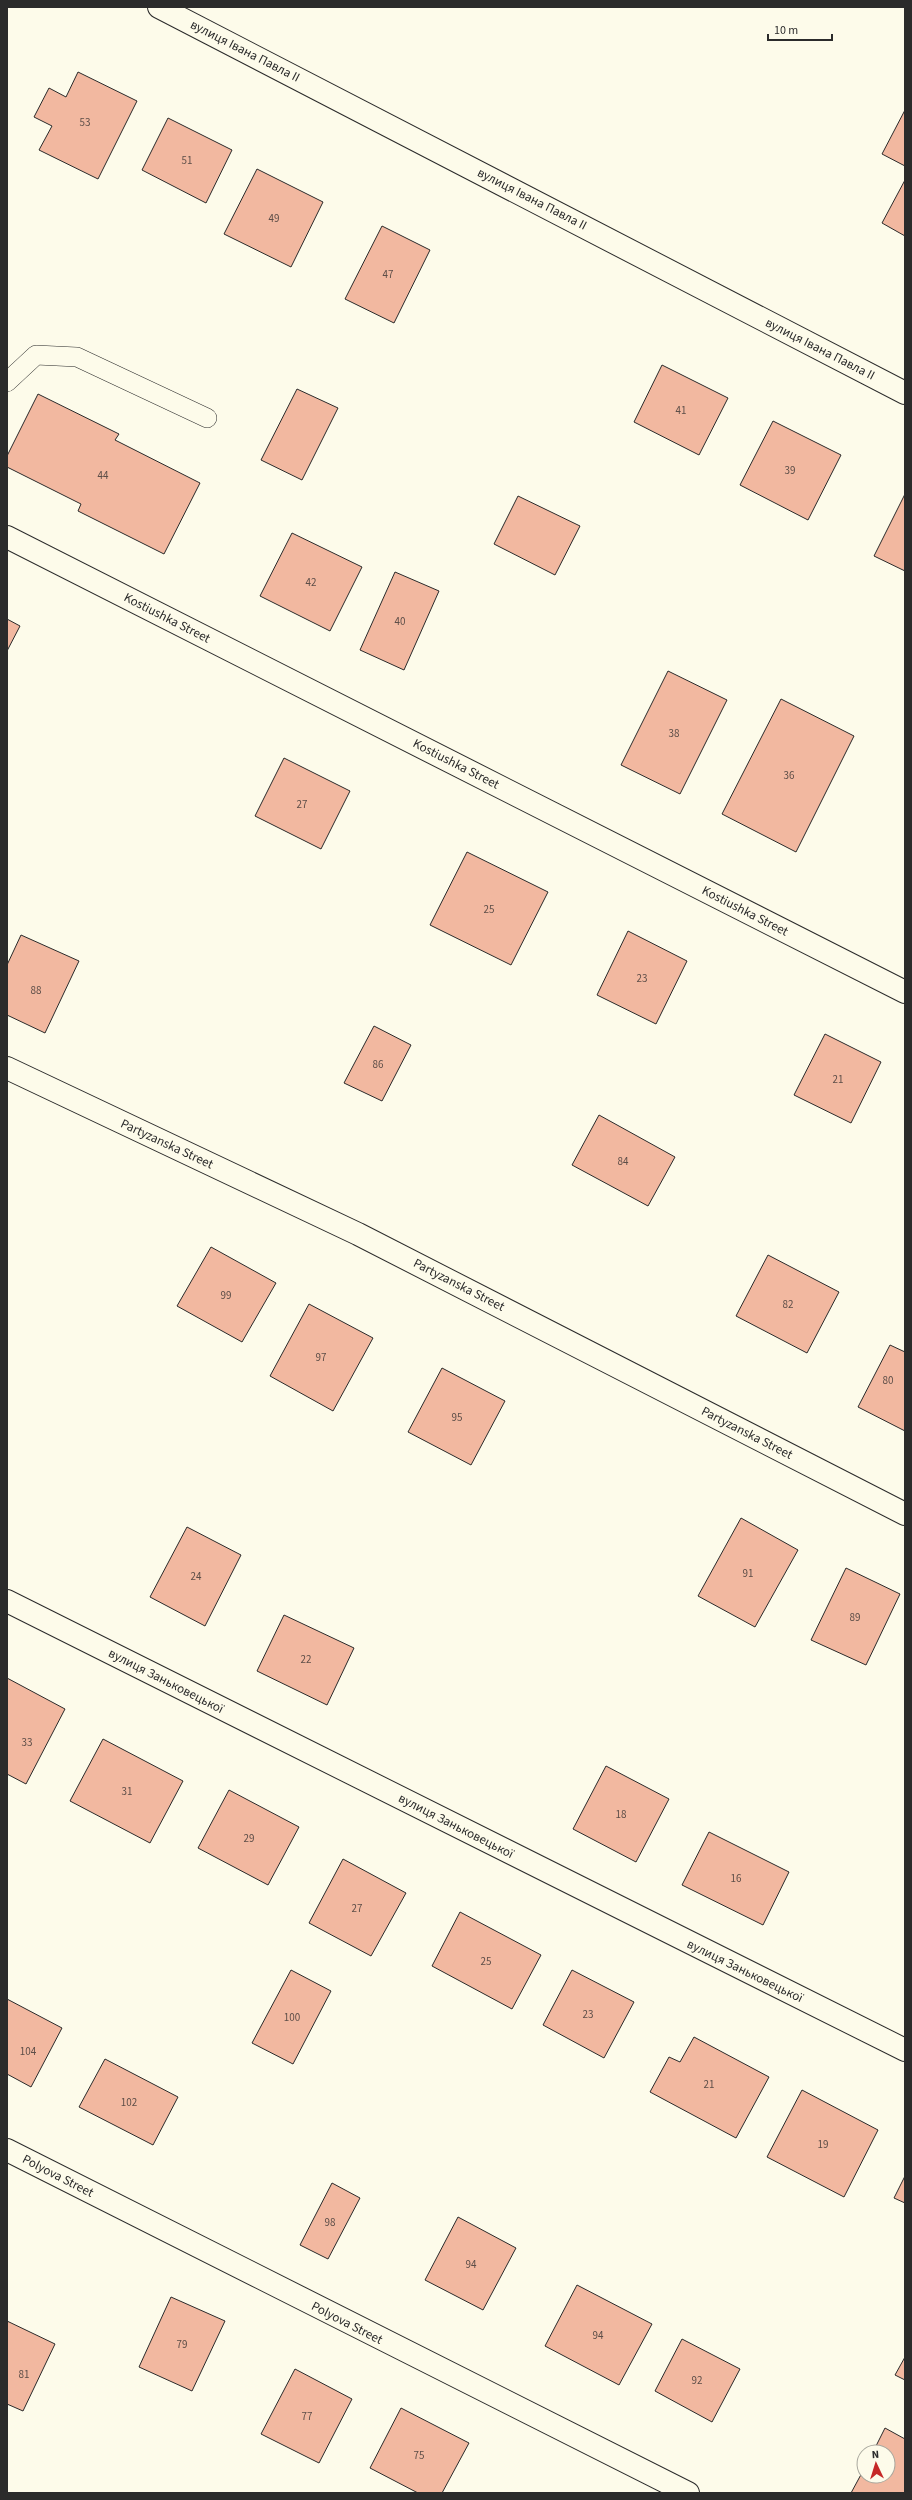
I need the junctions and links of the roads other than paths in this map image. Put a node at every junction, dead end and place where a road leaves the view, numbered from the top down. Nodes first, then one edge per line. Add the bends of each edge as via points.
1 (159, 7) edge
2 (7, 382) edge
3 (905, 393) edge
4 (207, 418) dead end
5 (7, 537) edge
6 (905, 992) edge
7 (7, 1068) edge
8 (905, 1514) edge
9 (7, 1601) edge
10 (905, 2050) edge
11 (7, 2150) edge
12 (688, 2493) edge

1 - 3 street, вулиця Івана Павла II
2 - 4 lane via 36,355 77,357
5 - 6 street, Kostiushka Street
7 - 8 street, Partyzanska Street via 358,1234
9 - 10 street, вулиця Заньковецької
11 - 12 street, Polyova Street

